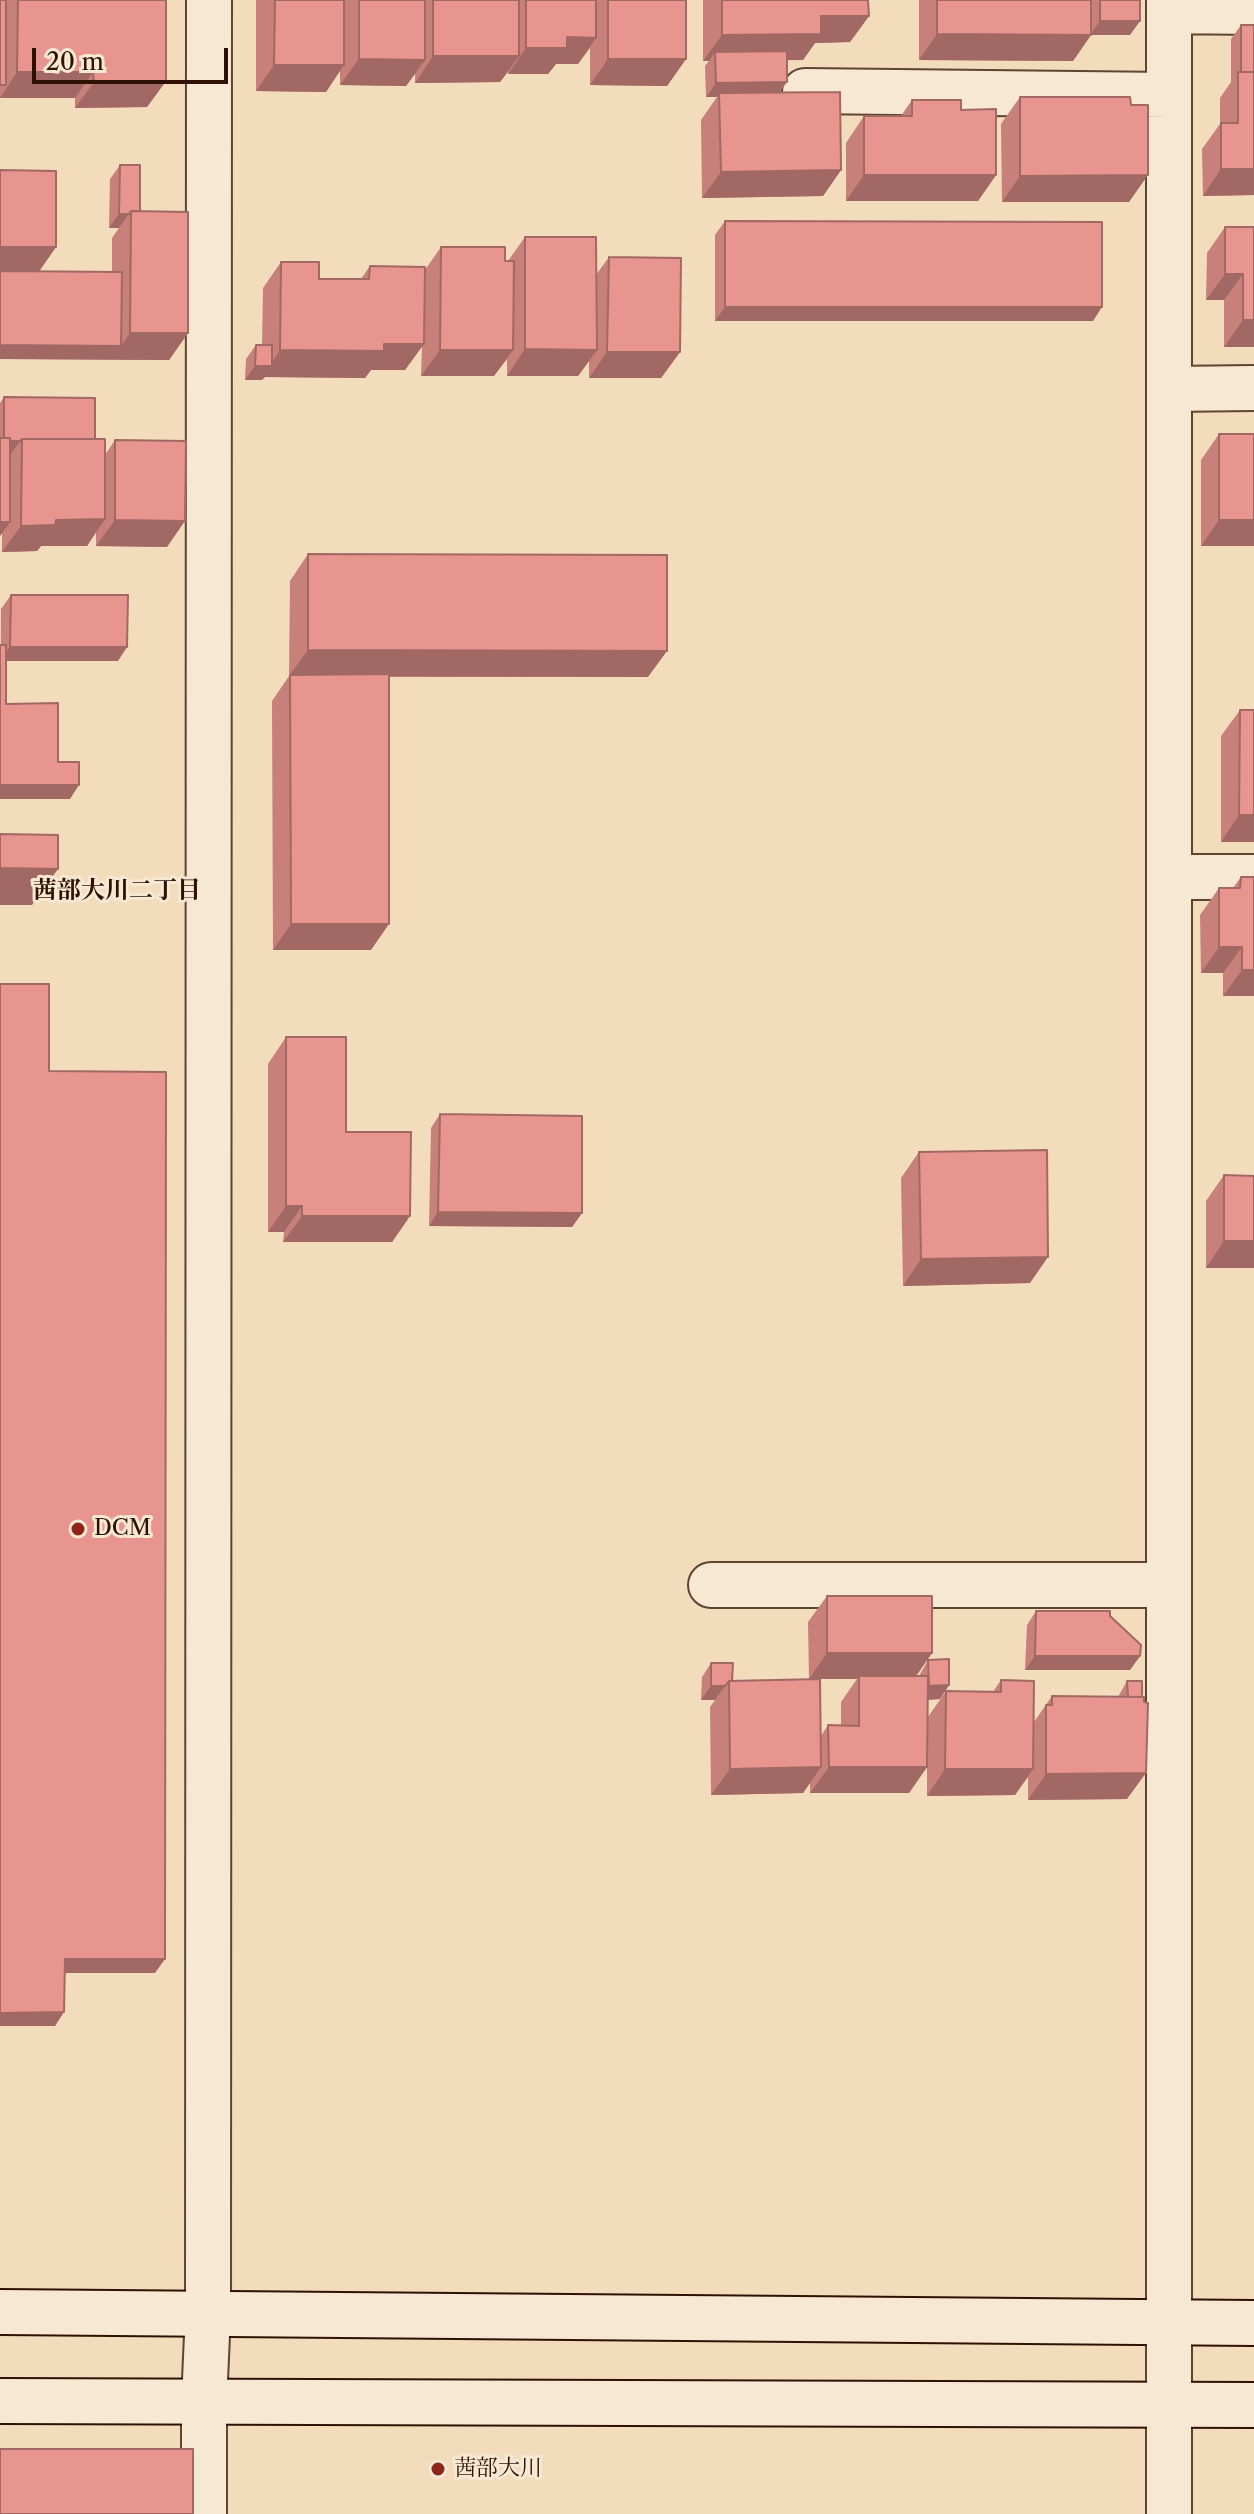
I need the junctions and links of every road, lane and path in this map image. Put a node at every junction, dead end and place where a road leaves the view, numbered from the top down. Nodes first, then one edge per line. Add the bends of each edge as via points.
1 (209, 0) edge
2 (1169, 6) edge
3 (1254, 12) edge
4 (805, 91) edge
5 (1169, 95) junction
6 (1254, 388) edge
7 (1169, 389) junction
8 (1169, 877) junction
9 (1254, 877) edge
10 (711, 1585) dead end
11 (1169, 1585) junction
12 (0, 2312) edge
13 (208, 2313) junction
14 (1168, 2323) junction
15 (1254, 2323) edge
16 (0, 2401) edge
17 (204, 2402) junction
18 (1169, 2405) junction
19 (1254, 2405) edge
20 (204, 2514) edge
21 (1169, 2514) edge

1 - 13 street
2 - 3 street
2 - 5 street
4 - 5 street
5 - 7 street
6 - 7 street
7 - 8 street
8 - 9 street
8 - 11 street
10 - 11 street
11 - 14 street
12 - 13 street
13 - 14 street
13 - 17 street
14 - 15 street
14 - 18 street
16 - 17 street
17 - 18 street
17 - 20 street
18 - 19 street
18 - 21 street

